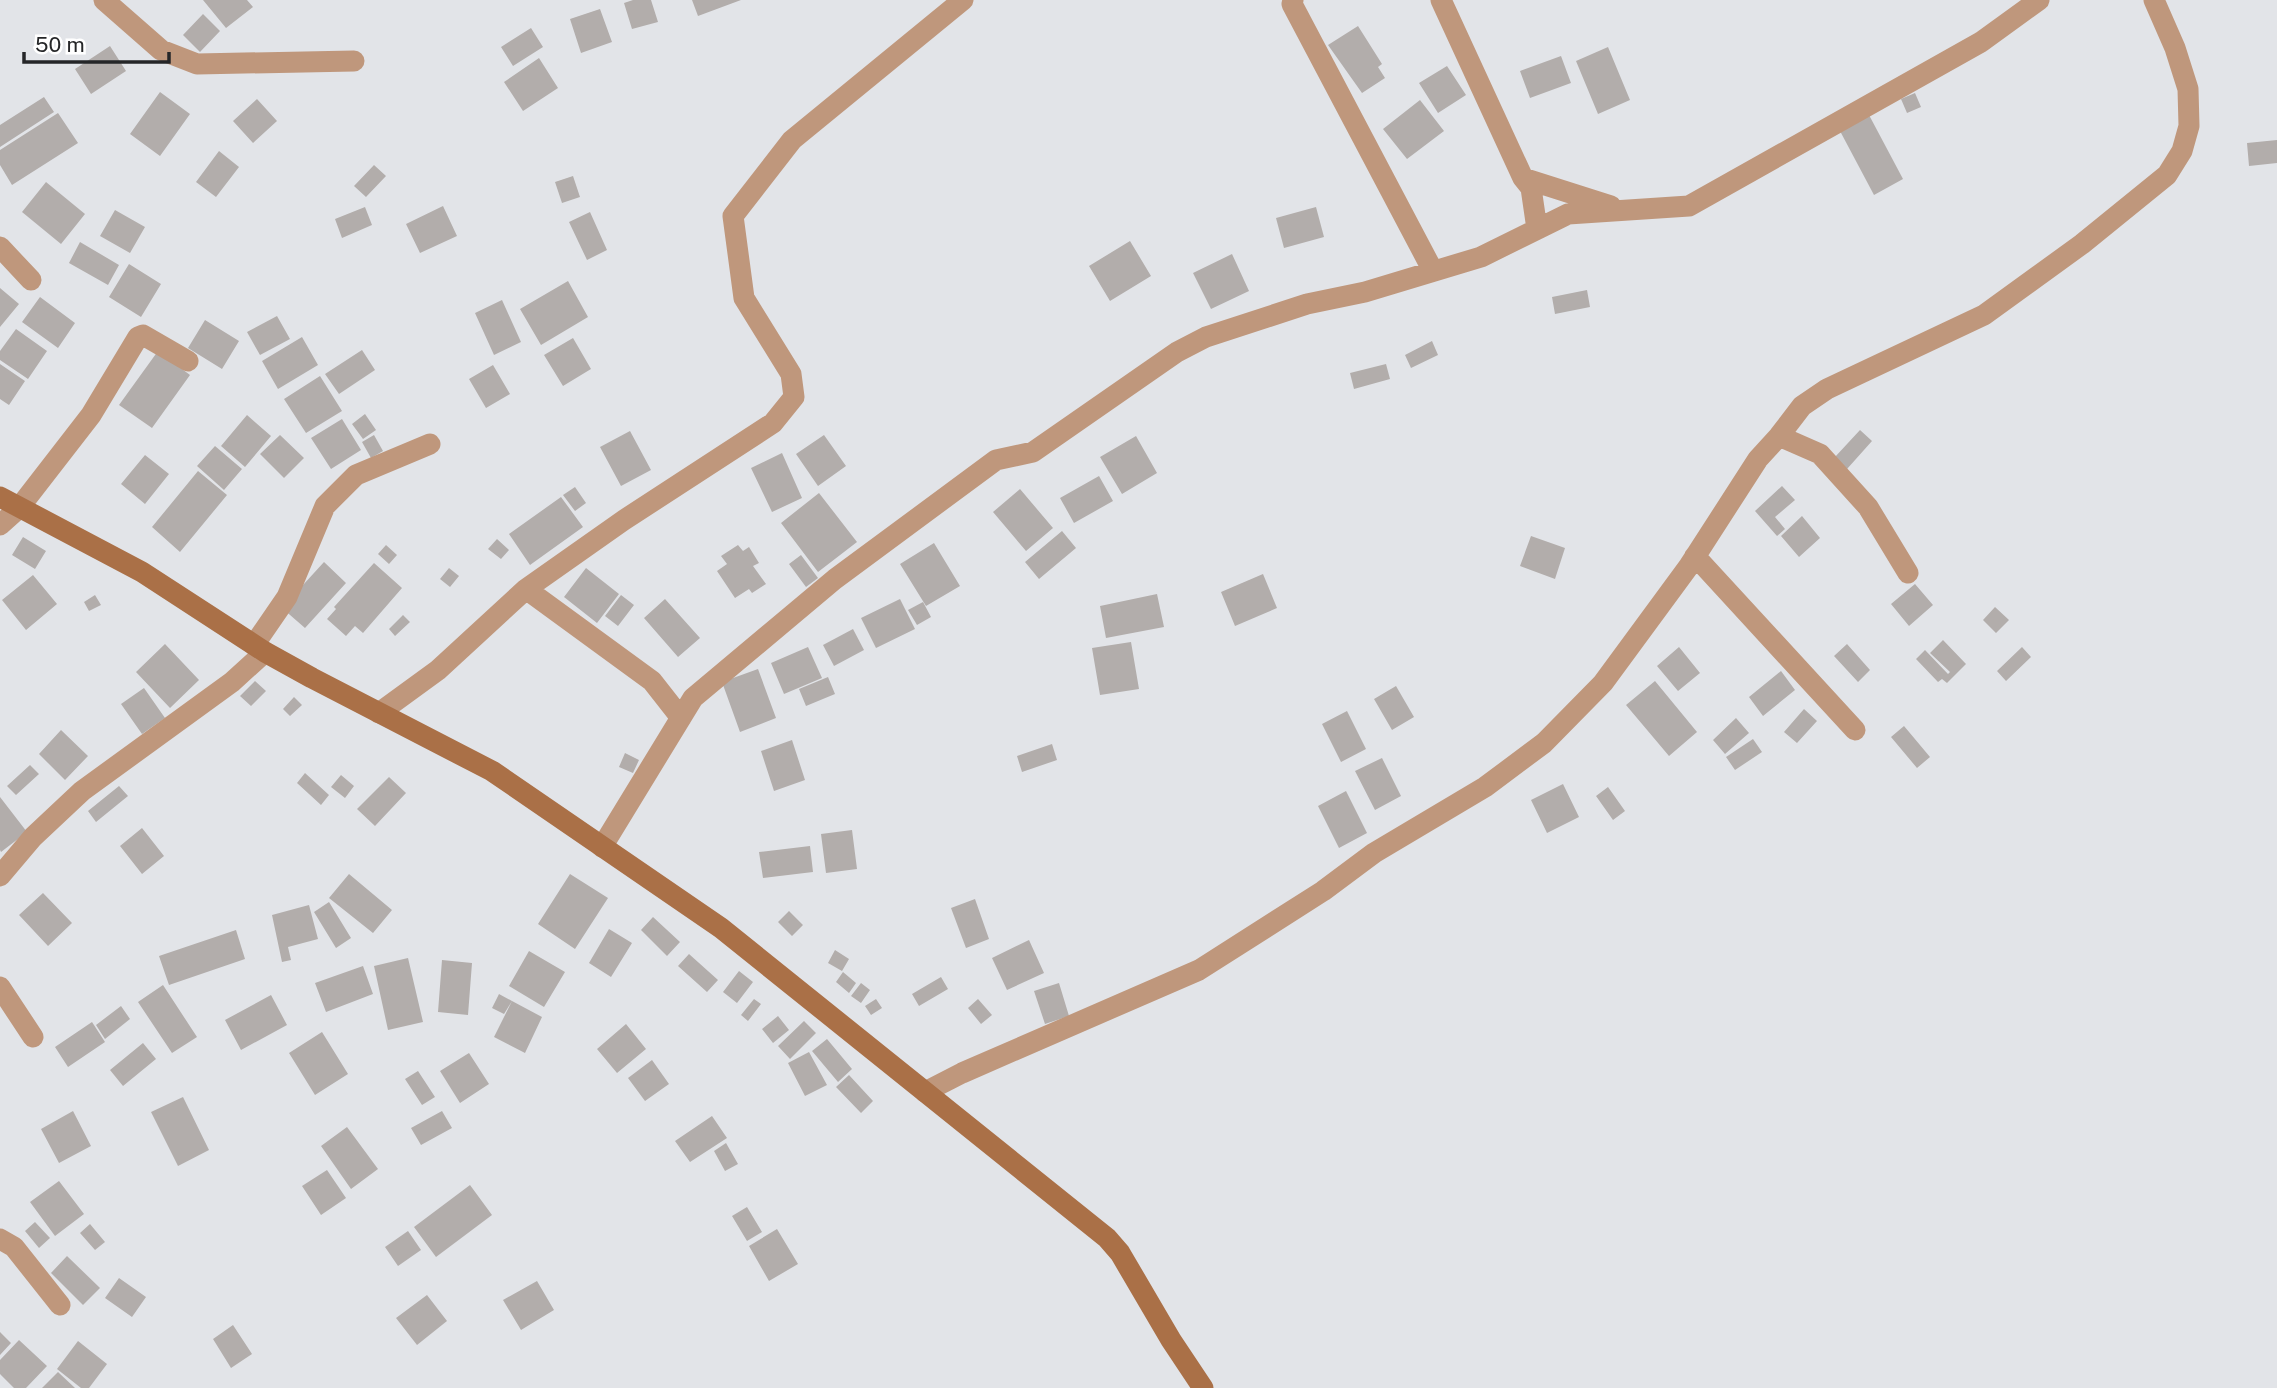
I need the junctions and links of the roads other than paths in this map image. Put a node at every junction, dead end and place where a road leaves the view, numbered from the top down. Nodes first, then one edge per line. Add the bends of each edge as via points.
1 (104, 0) edge
2 (963, 0) edge
3 (1293, 0) edge
4 (1441, 0) edge
5 (2039, 0) edge
6 (2154, 0) edge
7 (354, 61) dead end
8 (1523, 178) junction
9 (1624, 210) junction
10 (1538, 229) junction
11 (0, 247) edge
12 (1433, 271) junction
13 (31, 281) dead end
14 (188, 361) dead end
15 (1780, 436) junction
16 (430, 444) dead end
17 (0, 497) edge
18 (19, 508) junction
19 (0, 525) edge
20 (1695, 556) junction
21 (1908, 573) dead end
22 (526, 589) junction
23 (260, 649) junction
24 (379, 713) junction
25 (681, 718) junction
26 (1855, 730) dead end
27 (602, 847) junction
28 (0, 876) edge
29 (0, 987) edge
30 (33, 1037) dead end
31 (925, 1091) junction
32 (0, 1239) edge
33 (60, 1305) dead end
34 (1203, 1388) edge

1 - 7 street via 162,50 197,64
2 - 22 street via 792,140 733,216 744,298 791,374 794,397 773,422
3 - 12 street
4 - 8 street
5 - 9 street via 1981,42 1689,206
6 - 15 street via 2188,89 2189,126 2182,151 2167,175 1984,315 1827,388 1801,406
8 - 9 street
8 - 10 street via 1531,188
9 - 10 street via 1568,214
10 - 12 street via 1481,257
11 - 13 street
12 - 25 street via 1307,304 1206,337 1177,352 1033,452 996,460 856,563 693,698
14 - 18 street via 143,335 138,337 91,415
15 - 20 street via 1758,458
15 - 21 street via 1820,454 1868,507
16 - 23 street via 356,475 325,506
17 - 18 street
18 - 19 street
18 - 23 street via 142,572
20 - 26 street
20 - 31 street via 1603,683 1544,743 1485,787 1374,853 1199,970
22 - 24 street via 438,670
22 - 25 street via 652,681
23 - 24 street
23 - 28 street via 232,682 82,791
24 - 27 street via 492,771
25 - 27 street
27 - 31 street via 721,928
29 - 30 street
31 - 34 street via 1108,1238
32 - 33 street via 14,1247

